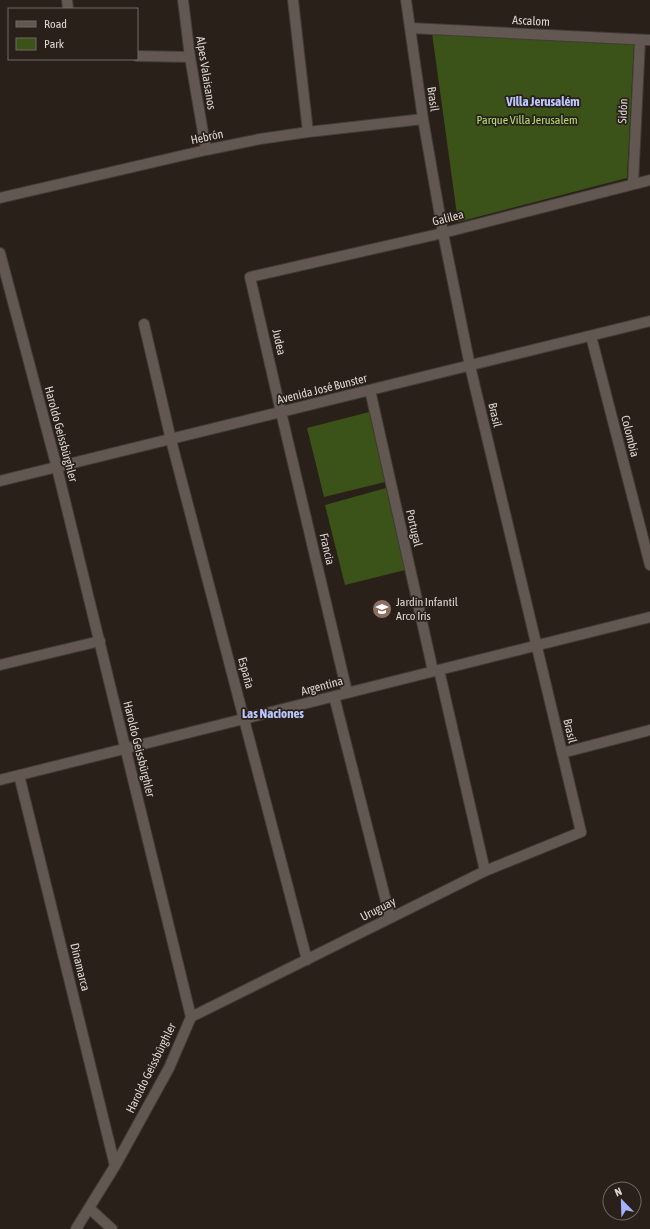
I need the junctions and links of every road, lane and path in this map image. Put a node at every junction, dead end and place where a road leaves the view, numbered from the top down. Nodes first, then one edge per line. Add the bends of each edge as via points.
1 (183, 0) edge
2 (293, 0) edge
3 (406, 0) edge
4 (410, 28) junction
5 (645, 40) edge
6 (138, 56) edge
7 (190, 57) junction
8 (423, 119) junction
9 (308, 132) junction
10 (206, 150) junction
11 (650, 180) edge
12 (633, 184) junction
13 (0, 198) edge
14 (443, 233) junction
15 (0, 253) edge
16 (3, 274) edge
17 (250, 277) joint
18 (650, 321) edge
19 (144, 324) dead end
20 (591, 336) junction
21 (470, 366) junction
22 (370, 390) junction
23 (281, 412) junction
24 (171, 440) junction
25 (57, 468) junction
26 (0, 481) edge
27 (650, 565) edge
28 (650, 617) edge
29 (100, 641) junction
30 (536, 646) junction
31 (0, 665) edge
32 (436, 671) junction
33 (347, 692) junction
34 (334, 696) junction
35 (244, 719) junction
36 (650, 730) edge
37 (126, 748) junction
38 (562, 753) junction
39 (19, 775) junction
40 (0, 780) edge
41 (581, 832) joint
42 (485, 871) junction
43 (390, 917) junction
44 (307, 960) junction
45 (191, 1017) junction
46 (115, 1166) junction
47 (89, 1208) junction
48 (76, 1229) edge
49 (112, 1229) edge

1 - 7 street, Alpes Valaisanos
2 - 9 street
3 - 4 street, Brasil
4 - 5 street, Ascalom
4 - 8 street, Brasil
5 - 12 street, Sidón
6 - 7 street
7 - 10 street, Alpes Valaisanos
8 - 9 street, Hebrón
8 - 14 street, Brasil
9 - 10 street, Hebrón
10 - 13 street, Hebrón
11 - 12 street, Galilea
12 - 14 street, Galilea
14 - 17 street, Galilea
14 - 21 street, Brasil
15 - 16 street, Haroldo Geissbürghler
16 - 25 street, Haroldo Geissbürghler
17 - 23 street, Judea
18 - 20 street, Avenida José Bunster
19 - 24 street, España
20 - 21 street, Avenida José Bunster
20 - 27 street, Colombia
21 - 22 street, Avenida José Bunster
21 - 30 street, Brasil
22 - 23 street, Avenida José Bunster
22 - 32 street, Portugal
23 - 24 street, Avenida José Bunster
23 - 33 street, Francia
24 - 25 street, Avenida José Bunster
24 - 35 street, España
25 - 26 street, Avenida José Bunster
25 - 29 street, Haroldo Geissbürghler
28 - 30 street, Argentina
29 - 31 street
29 - 37 street, Haroldo Geissbürghler
30 - 32 street, Argentina
30 - 38 street, Brasil
32 - 33 street, Argentina
32 - 42 street, Portugal
33 - 34 street, Argentina
34 - 35 street, Argentina
34 - 43 street
35 - 37 street, Argentina
35 - 44 street, España
36 - 38 street
37 - 39 street, Argentina
37 - 45 street, Haroldo Geissbürghler
38 - 41 street, Brasil
39 - 40 street, Argentina
39 - 46 street, Dinamarca
41 - 42 street, Uruguay
42 - 43 street, Uruguay
43 - 44 street, Uruguay
44 - 45 street, Uruguay
45 - 46 street, Haroldo Geissbürghler via 169,1068
46 - 47 street, Haroldo Geissbürghler
47 - 48 street, Haroldo Geissbürghler
47 - 49 street

